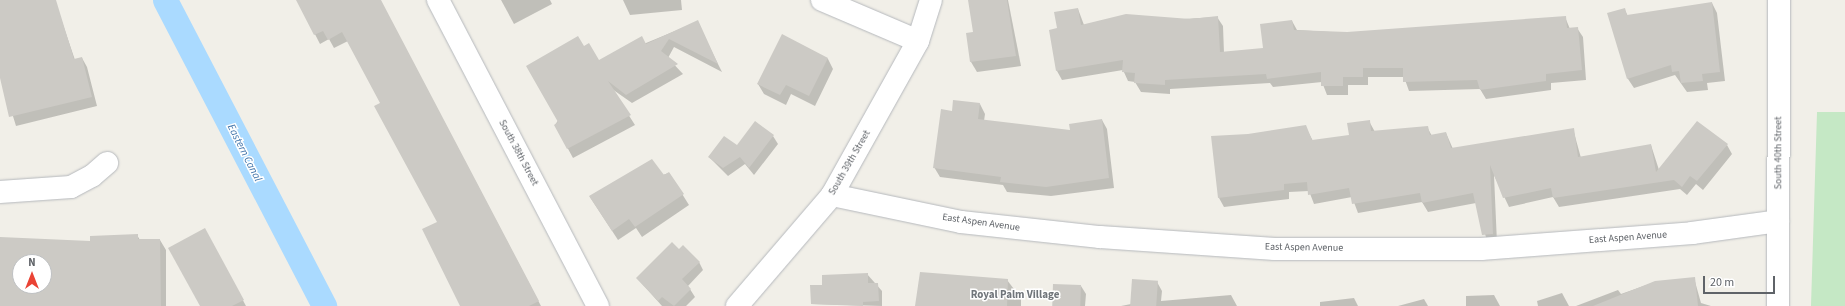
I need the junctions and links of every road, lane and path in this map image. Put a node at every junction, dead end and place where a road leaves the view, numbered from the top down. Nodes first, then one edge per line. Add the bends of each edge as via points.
1 (438, 0) edge
2 (822, 0) edge
3 (931, 0) edge
4 (1779, 0) edge
5 (918, 41) junction
6 (107, 163) dead end
7 (0, 192) edge
8 (832, 195) junction
9 (1778, 221) junction
10 (598, 306) edge
11 (737, 306) edge
12 (1778, 306) edge

1 - 10 street, South 38th Street
2 - 5 street
3 - 5 street, South 39th Street
4 - 9 street, South 40th Street
5 - 8 street, South 39th Street
6 - 7 street via 92,176 71,187
8 - 9 street, East Aspen Avenue via 962,222 1100,237 1275,249 1481,249 1692,233
8 - 11 street, South 39th Street
9 - 12 street, South 40th Street

